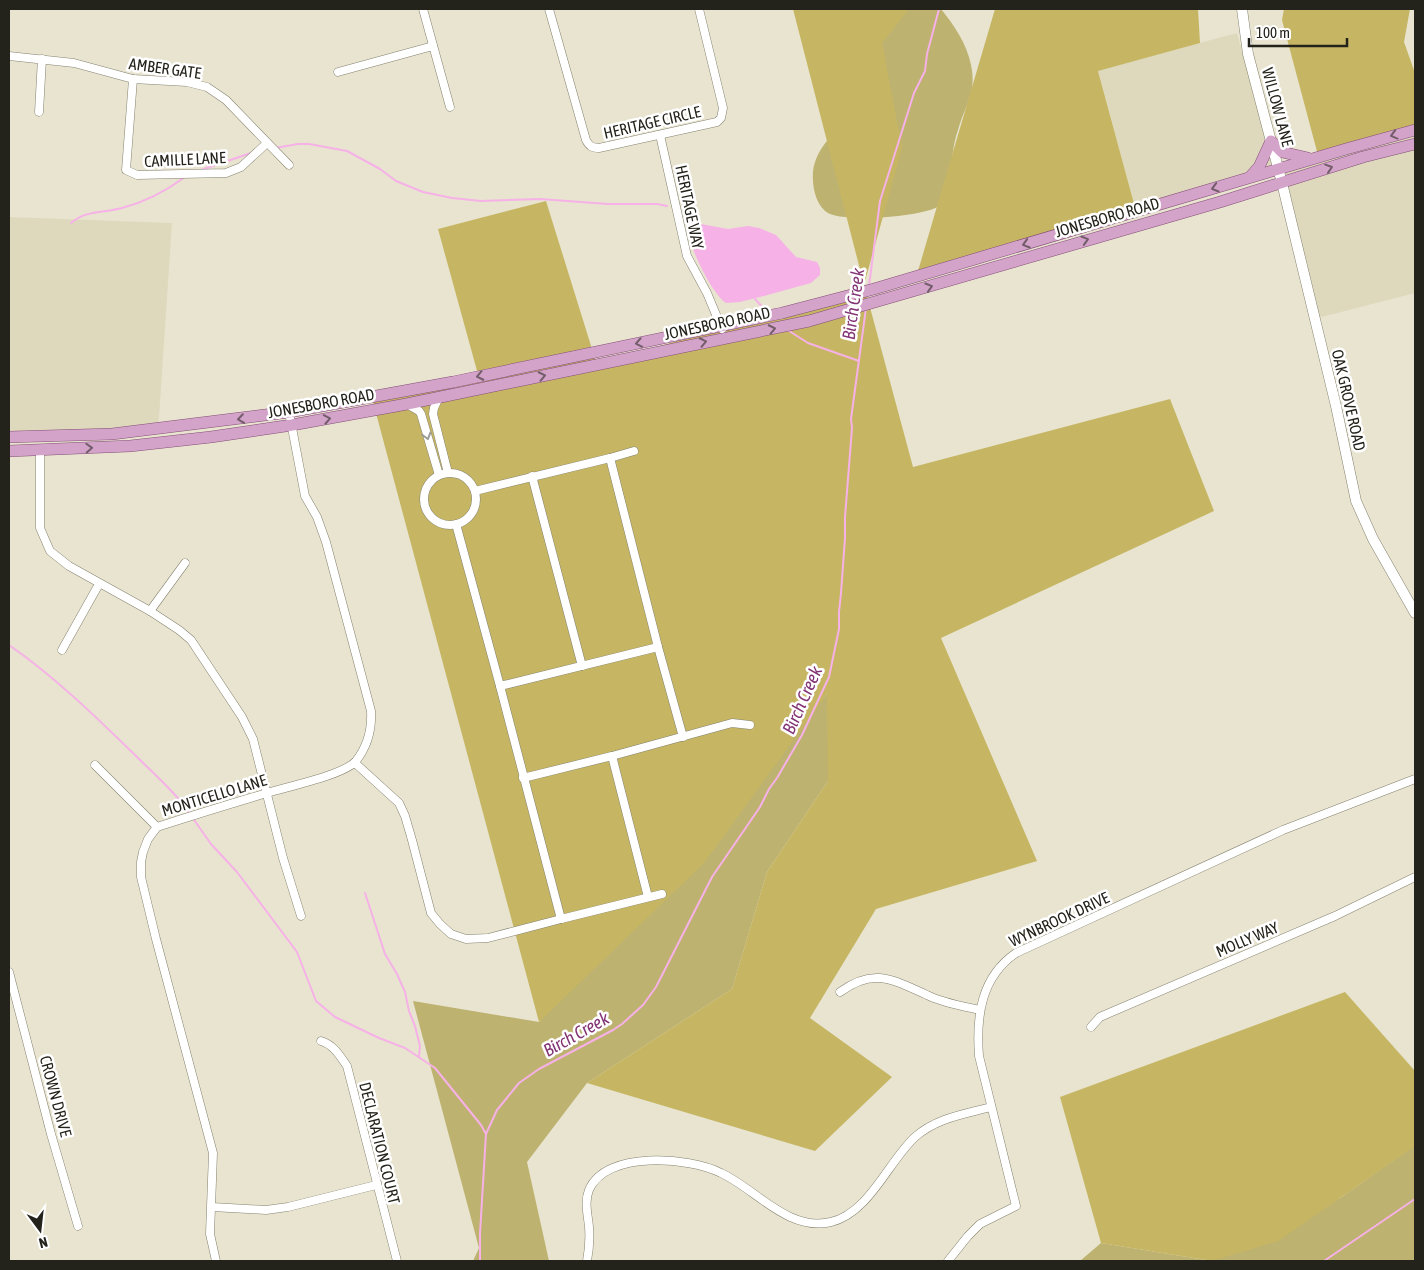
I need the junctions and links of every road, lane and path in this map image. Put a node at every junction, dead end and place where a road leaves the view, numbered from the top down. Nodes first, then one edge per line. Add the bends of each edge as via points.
1 (423, 9) edge
2 (548, 9) edge
3 (699, 9) edge
4 (1242, 9) edge
5 (433, 46) junction
6 (9, 56) edge
7 (42, 59) junction
8 (338, 72) dead end
9 (133, 79) junction
10 (450, 107) dead end
11 (39, 112) dead end
12 (1415, 130) edge
13 (660, 135) junction
14 (1271, 141) junction
15 (267, 143) junction
16 (1415, 144) edge
17 (1312, 159) junction
18 (289, 165) dead end
19 (1279, 169) junction
20 (1249, 178) junction
21 (1282, 183) junction
22 (721, 326) junction
23 (724, 338) junction
24 (440, 397) junction
25 (407, 404) junction
26 (289, 412) junction
27 (292, 425) junction
28 (9, 437) edge
29 (40, 450) junction
30 (9, 451) edge
31 (634, 451) dead end
32 (610, 458) junction
33 (448, 473) junction
34 (439, 475) junction
35 (532, 476) junction
36 (475, 491) junction
37 (456, 524) junction
38 (185, 563) dead end
39 (99, 584) junction
40 (150, 611) junction
41 (1415, 613) edge
42 (658, 647) junction
43 (62, 650) dead end
44 (582, 666) junction
45 (500, 686) junction
46 (750, 725) dead end
47 (682, 737) junction
48 (612, 756) junction
49 (355, 763) junction
50 (95, 765) dead end
51 (523, 778) junction
52 (1415, 779) edge
53 (267, 793) junction
54 (157, 827) junction
55 (1415, 877) edge
56 (662, 894) dead end
57 (648, 897) junction
58 (301, 916) dead end
59 (561, 919) junction
60 (9, 972) edge
61 (840, 992) dead end
62 (980, 1010) junction
63 (1091, 1027) dead end
64 (321, 1041) dead end
65 (991, 1108) junction
66 (376, 1185) junction
67 (212, 1208) junction
68 (78, 1226) dead end
69 (216, 1261) edge
70 (396, 1261) edge
71 (587, 1261) edge
72 (948, 1261) edge

1 - 5 street
2 - 13 street, HERITAGE CIRCLE via 589,145 599,148
3 - 13 street, HERITAGE CIRCLE via 723,113 717,122
4 - 14 street, WILLOW LANE via 1248,54
5 - 8 street
5 - 10 street
6 - 7 street, AMBER GATE
7 - 9 street, AMBER GATE via 74,63
7 - 11 street
9 - 15 street, AMBER GATE via 187,82 206,87 226,100
9 - 15 street, CAMILLE LANE via 126,170 137,175 226,173 241,167
12 -> 17 main road, JONESBORO ROAD
13 - 22 street, HERITAGE WAY via 687,256
14 - 17 main road via 1282,152
14 - 19 street, WILLOW LANE
14 - 20 main road via 1259,167
15 - 18 street, AMBER GATE
21 -> 16 main road, JONESBORO ROAD
17 - 19 main road, JONESBORO ROAD
19 - 20 main road, JONESBORO ROAD
19 - 21 street, WILLOW LANE
20 -> 22 main road, JONESBORO ROAD via 847,297
23 -> 21 main road, JONESBORO ROAD via 840,313
21 - 41 street, OAK GROVE ROAD via 1356,501 1373,540
22 - 23 street, HERITAGE WAY
22 -> 26 main road, JONESBORO ROAD via 453,382
24 -> 23 main road, JONESBORO ROAD
24 - 25 main road, JONESBORO ROAD
24 - 33 street via 433,414
27 -> 25 main road, JONESBORO ROAD
25 -> 34 street via 421,414
26 - 27 street
26 -> 28 main road, JONESBORO ROAD via 112,434
29 -> 27 main road, JONESBORO ROAD via 130,446
27 - 49 street via 305,496 317,516 326,542 371,711 372,726
29 - 30 main road, JONESBORO ROAD
29 - 39 street via 40,528 43,538 57,558
31 - 32 street
32 - 35 street
32 - 42 street
33 - 34 street
33 - 36 street via 462,476
34 - 37 street via 432,480 424,495 427,512 439,523
35 - 36 street
35 - 44 street
36 - 37 street via 476,499 470,515
37 - 45 street
38 - 40 street
39 - 40 street
39 - 43 street
40 - 53 street via 190,640 242,717 253,739
42 - 44 street
42 - 47 street
44 - 45 street
45 - 51 street
46 - 47 street via 732,724
47 - 48 street
48 - 51 street
48 - 57 street
49 - 53 street, MONTICELLO LANE via 317,780
49 - 59 street via 399,803 406,816 432,914 451,934 466,939 488,938
50 - 54 street
51 - 59 street
52 - 62 street, WYNBROOK DRIVE via 1284,830 1016,952 995,972
53 - 54 street, MONTICELLO LANE
53 - 58 street
54 - 67 street, MONTICELLO LANE via 142,852 141,877 212,1153
55 - 63 street, MOLLY WAY via 1335,916 1100,1017
56 - 57 street
57 - 59 street
60 - 68 street, CROWN DRIVE
61 - 62 street via 850,985 882,977 896,980 927,996
62 - 65 street, WYNBROOK DRIVE via 979,1056
64 - 66 street, DECLARATION COURT via 328,1043 347,1066
65 - 71 street via 935,1122 915,1137 854,1212 832,1222 813,1223 791,1218 729,1177 699,1164 645,1160 623,1164 601,1175 589,1190 586,1208 590,1246
65 - 72 street, WYNBROOK DRIVE via 1016,1206 980,1224
66 - 67 street via 288,1208
66 - 70 street, DECLARATION COURT
67 - 69 street, MONTICELLO LANE via 210,1234

